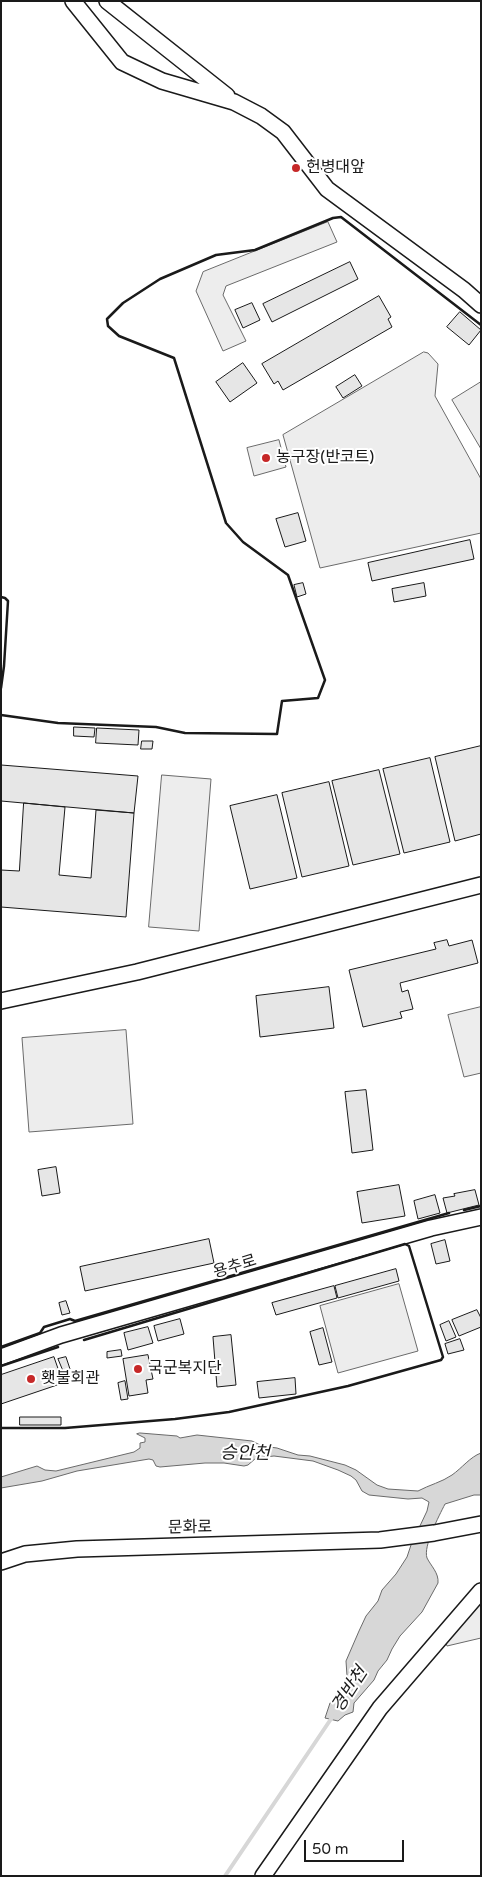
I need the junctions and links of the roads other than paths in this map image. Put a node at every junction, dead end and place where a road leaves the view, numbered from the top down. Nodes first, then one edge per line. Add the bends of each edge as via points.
1 (74, 1) edge
2 (107, 1) edge
3 (234, 102) junction
4 (481, 305) edge
5 (481, 885) edge
6 (1, 1001) edge
7 (481, 1217) edge
8 (1, 1357) edge
9 (481, 1524) edge
10 (1, 1562) edge
11 (481, 1591) edge
12 (263, 1876) edge

1 - 3 street via 122,62 162,81
2 - 3 street
3 - 4 street via 283,132 327,189
5 - 6 street via 137,972
7 - 8 street, 용추로 via 431,1228 62,1335
9 - 10 street, 문화로 via 380,1540 77,1549 25,1554
11 - 12 street via 380,1708

